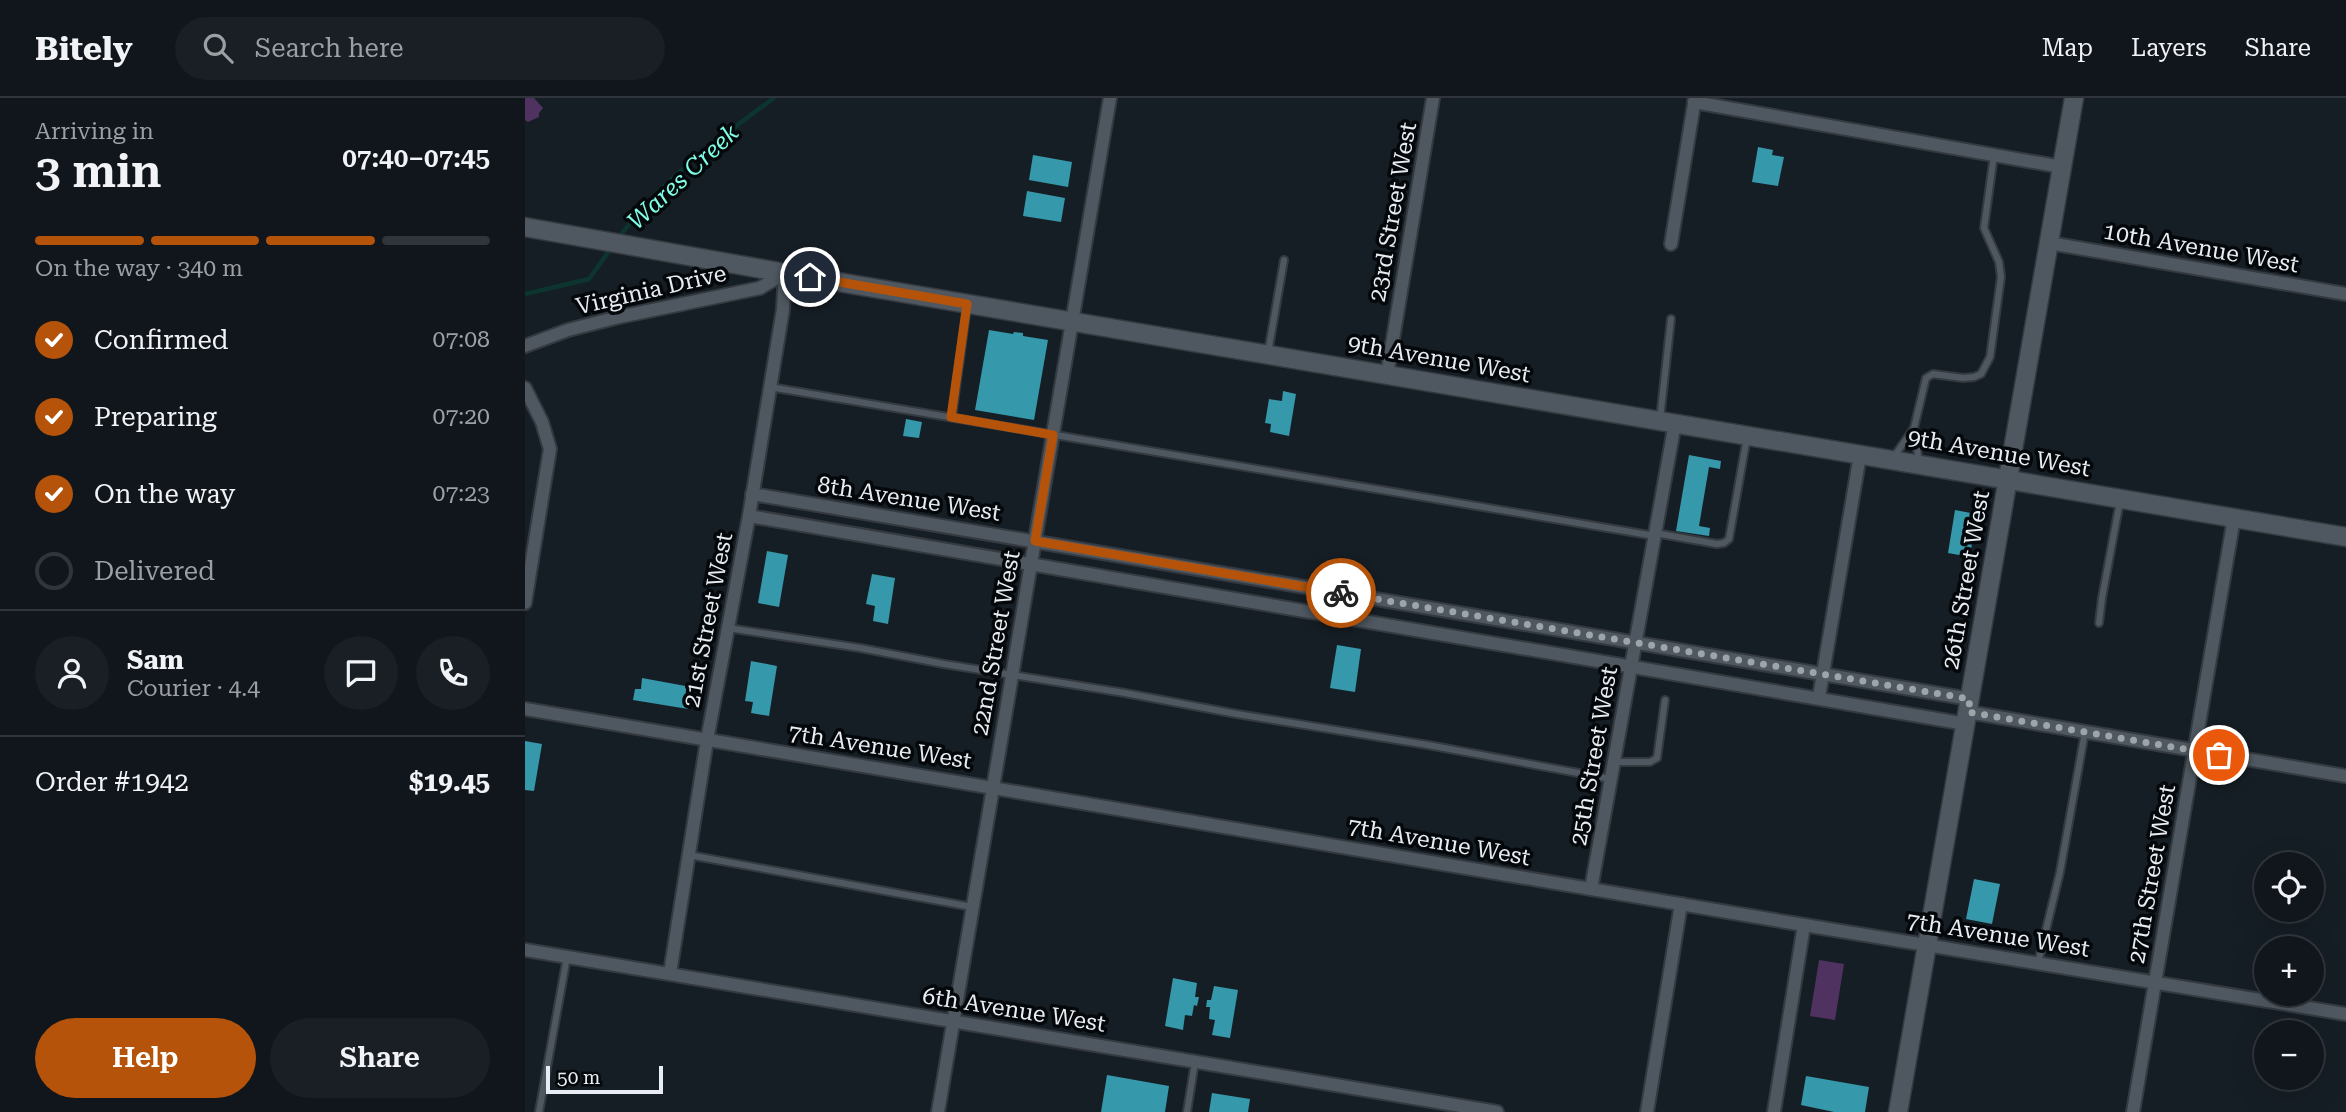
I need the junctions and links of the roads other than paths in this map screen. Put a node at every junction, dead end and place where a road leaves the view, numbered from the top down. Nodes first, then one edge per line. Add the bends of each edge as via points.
1 (1110, 98) edge
2 (1433, 98) edge
3 (2074, 98) edge
4 (1695, 100) edge
5 (1994, 155) junction
6 (2062, 167) junction
7 (525, 227) edge
8 (2049, 243) junction
9 (1671, 244) dead end
10 (1284, 260) dead end
11 (785, 273) junction
12 (2346, 294) edge
13 (967, 304) junction
14 (1671, 319) dead end
15 (1072, 321) junction
16 (525, 346) edge
17 (1268, 355) junction
18 (1387, 375) junction
19 (770, 387) junction
20 (525, 388) edge
21 (951, 417) junction
22 (1667, 422) junction
23 (1914, 428) junction
24 (1053, 435) junction
25 (1747, 436) junction
26 (1860, 455) junction
27 (1891, 459) junction
28 (1919, 464) junction
29 (2008, 480) junction
30 (752, 494) junction
31 (2120, 499) junction
32 (748, 516) junction
33 (2234, 518) junction
34 (1655, 535) junction
35 (2346, 537) edge
36 (1035, 541) junction
37 (1030, 564) junction
38 (525, 603) edge
39 (2099, 623) dead end
40 (729, 628) junction
41 (1636, 644) junction
42 (1632, 666) junction
43 (1011, 674) junction
44 (1823, 675) junction
45 (1819, 697) junction
46 (1665, 700) dead end
47 (525, 709) edge
48 (1968, 711) junction
49 (2085, 732) junction
50 (707, 740) junction
51 (2194, 751) junction
52 (1614, 762) junction
53 (2346, 776) edge
54 (1611, 779) junction
55 (992, 787) junction
56 (689, 855) junction
57 (1591, 889) junction
58 (1681, 904) junction
59 (972, 907) junction
60 (1804, 925) junction
61 (1929, 945) junction
62 (525, 950) edge
63 (567, 957) junction
64 (2038, 963) junction
65 (670, 973) junction
66 (2155, 982) junction
67 (2346, 1014) edge
68 (953, 1022) junction
69 (1195, 1062) junction
70 (539, 1112) edge
71 (938, 1112) edge
72 (1187, 1112) edge
73 (1497, 1112) edge
74 (1647, 1112) edge
75 (1774, 1112) edge
76 (1898, 1112) edge
77 (2133, 1112) edge

1 - 15 street, 22nd Street West
2 - 18 street, 23rd Street West
3 - 6 street, 26th Street West
4 - 5 street
4 - 9 street
5 - 6 street
5 - 23 lane via 1984,228 2001,277 1990,357 1981,374 1974,377 1934,374 1926,378
6 - 8 street, 26th Street West
7 - 11 street, 9th Avenue West
8 - 12 street, 10th Avenue West
8 - 29 street, 26th Street West
10 - 17 lane
11 - 13 street, 9th Avenue West
11 - 16 street, Virginia Drive via 760,288 619,317
11 - 19 street, 21st Street West
13 - 15 street, 9th Avenue West
13 - 21 lane
14 - 22 lane
15 - 17 street, 9th Avenue West
15 - 24 street, 22nd Street West
17 - 18 street, 9th Avenue West
18 - 22 street, 9th Avenue West
19 - 21 lane
19 - 30 street, 21st Street West
20 - 38 street via 550,449
21 - 24 lane
22 - 25 street, 9th Avenue West
22 - 34 street, 25th Street West
23 - 27 lane
23 - 28 lane
24 - 34 lane
24 - 36 street, 22nd Street West
25 - 26 street, 9th Avenue West
25 - 34 lane via 1729,539 1717,544
26 - 27 street, 9th Avenue West
26 - 44 street
27 - 28 street, 9th Avenue West
28 - 29 street, 9th Avenue West
29 - 31 street, 9th Avenue West
29 - 48 street, 26th Street West
30 - 32 street, 21st Street West
30 - 36 street, 8th Avenue West
31 - 33 street, 9th Avenue West
31 - 39 lane
32 - 37 street, 8th Avenue West
32 - 40 street, 21st Street West
33 - 35 street, 9th Avenue West
33 - 51 street, 27th Street West
34 - 41 street, 25th Street West
36 - 37 street, 22nd Street West
36 - 41 street, 8th Avenue West
37 - 42 street, 8th Avenue West
37 - 43 street, 22nd Street West
40 - 43 lane
40 - 50 street, 21st Street West
41 - 42 street, 25th Street West
41 - 44 street, 8th Avenue West
42 - 45 street, 8th Avenue West
42 - 52 street, 25th Street West
43 - 54 lane
43 - 55 street, 22nd Street West
44 - 45 street
44 - 48 street, 8th Avenue West
45 - 48 street, 8th Avenue West
46 - 52 lane via 1657,758
47 - 50 street, 7th Avenue West
48 - 49 street, 8th Avenue West
48 - 61 street, 26th Street West
49 - 51 street, 8th Avenue West
49 - 64 lane
50 - 55 street, 7th Avenue West
50 - 56 street, 21st Street West
51 - 53 street, 8th Avenue West
51 - 66 street, 27th Street West
52 - 54 street, 25th Street West
54 - 57 street, 25th Street West
55 - 57 street, 7th Avenue West
55 - 59 street, 22nd Street West
56 - 59 lane
56 - 65 street, 21st Street West
57 - 58 street, 7th Avenue West
58 - 60 street, 7th Avenue West
58 - 74 street
59 - 68 street, 22nd Street West
60 - 61 street, 7th Avenue West
60 - 75 street
61 - 64 street, 7th Avenue West
61 - 76 street, 26th Street West
62 - 63 street, 6th Avenue West
63 - 65 street, 6th Avenue West
63 - 70 lane
64 - 66 street, 7th Avenue West
65 - 68 street, 6th Avenue West
66 - 67 street, 7th Avenue West
66 - 77 street, 27th Street West
68 - 69 street, 6th Avenue West
68 - 71 street, 22nd Street West
69 - 72 lane
69 - 73 street, 6th Avenue West

